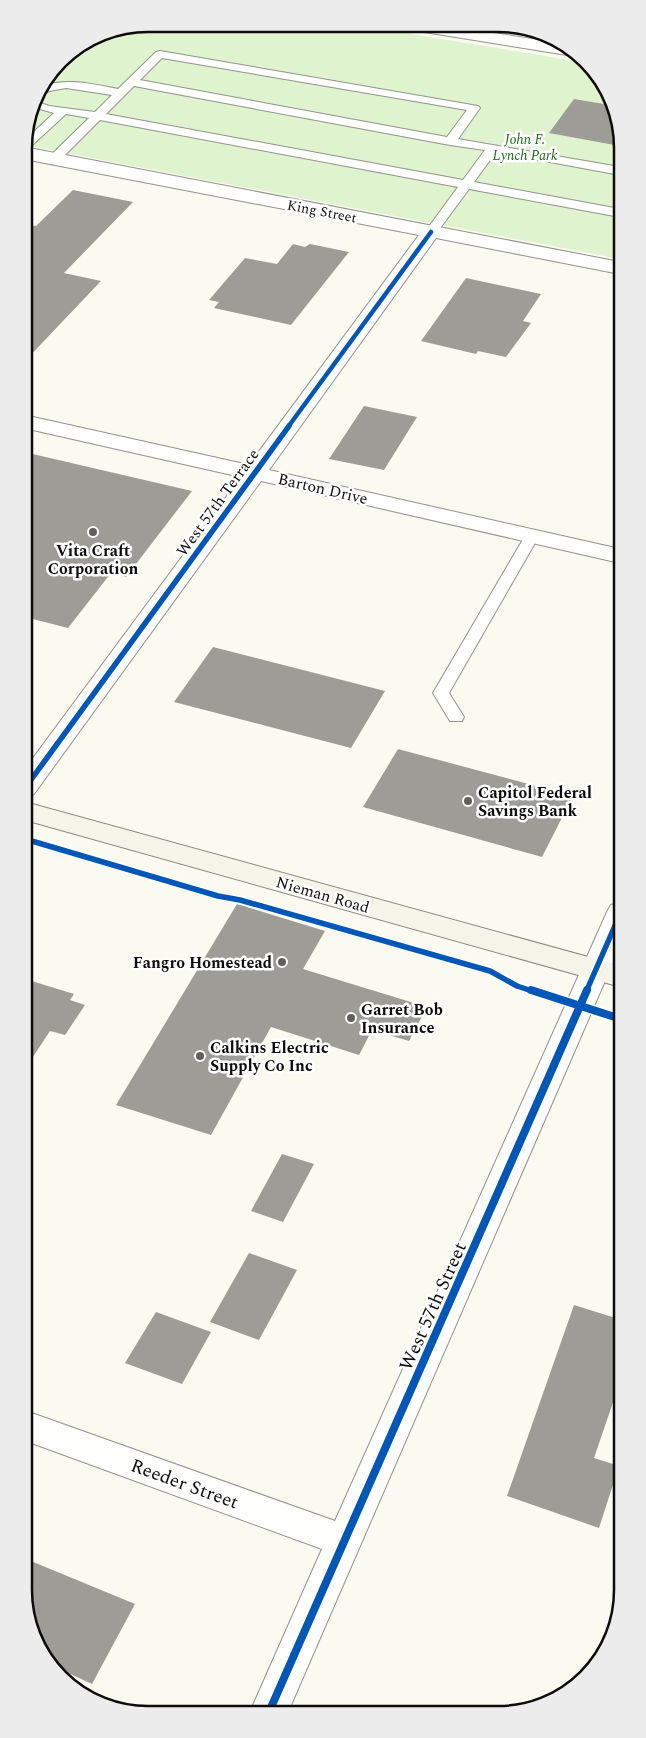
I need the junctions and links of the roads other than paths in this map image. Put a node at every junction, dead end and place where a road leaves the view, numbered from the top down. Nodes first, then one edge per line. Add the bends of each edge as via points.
1 (456, 32) edge
2 (555, 48) edge
3 (131, 82) junction
4 (51, 86) edge
5 (119, 93) junction
6 (40, 107) edge
7 (64, 110) junction
8 (97, 116) junction
9 (450, 141) junction
10 (33, 147) edge
11 (493, 148) junction
12 (33, 156) edge
13 (54, 159) junction
14 (614, 170) edge
15 (465, 185) junction
16 (614, 213) edge
17 (431, 232) junction
18 (614, 267) edge
19 (33, 424) edge
20 (255, 473) junction
21 (532, 536) junction
22 (614, 555) edge
23 (456, 717) dead end
24 (33, 778) edge
25 (33, 812) edge
26 (613, 948) edge
27 (608, 974) edge
28 (32, 1428) edge
29 (344, 1541) junction
30 (272, 1706) edge

1 - 2 street
3 - 5 lane
3 - 9 lane
3 - 9 lane via 160,54 474,108
4 - 5 lane via 70,84
5 - 8 lane
6 - 7 lane
7 - 8 lane
7 - 10 lane
8 - 13 lane
8 - 15 lane
9 - 11 lane
11 - 14 lane
11 - 15 lane
12 - 13 street, King Street
13 - 17 street, King Street
15 - 16 lane
15 - 17 lane
17 - 18 street, King Street
17 - 20 street, West 57th Terrace
19 - 20 street, Barton Drive
20 - 21 street, Barton Drive
20 - 24 street, West 57th Terrace
21 - 22 street, Barton Drive
21 - 23 lane via 441,693
25 - 27 main road, Nieman Road
26 - 27 street, West 57th Street
27 - 29 street, West 57th Street
28 - 29 street, Reeder Street
29 - 30 street, West 57th Street

